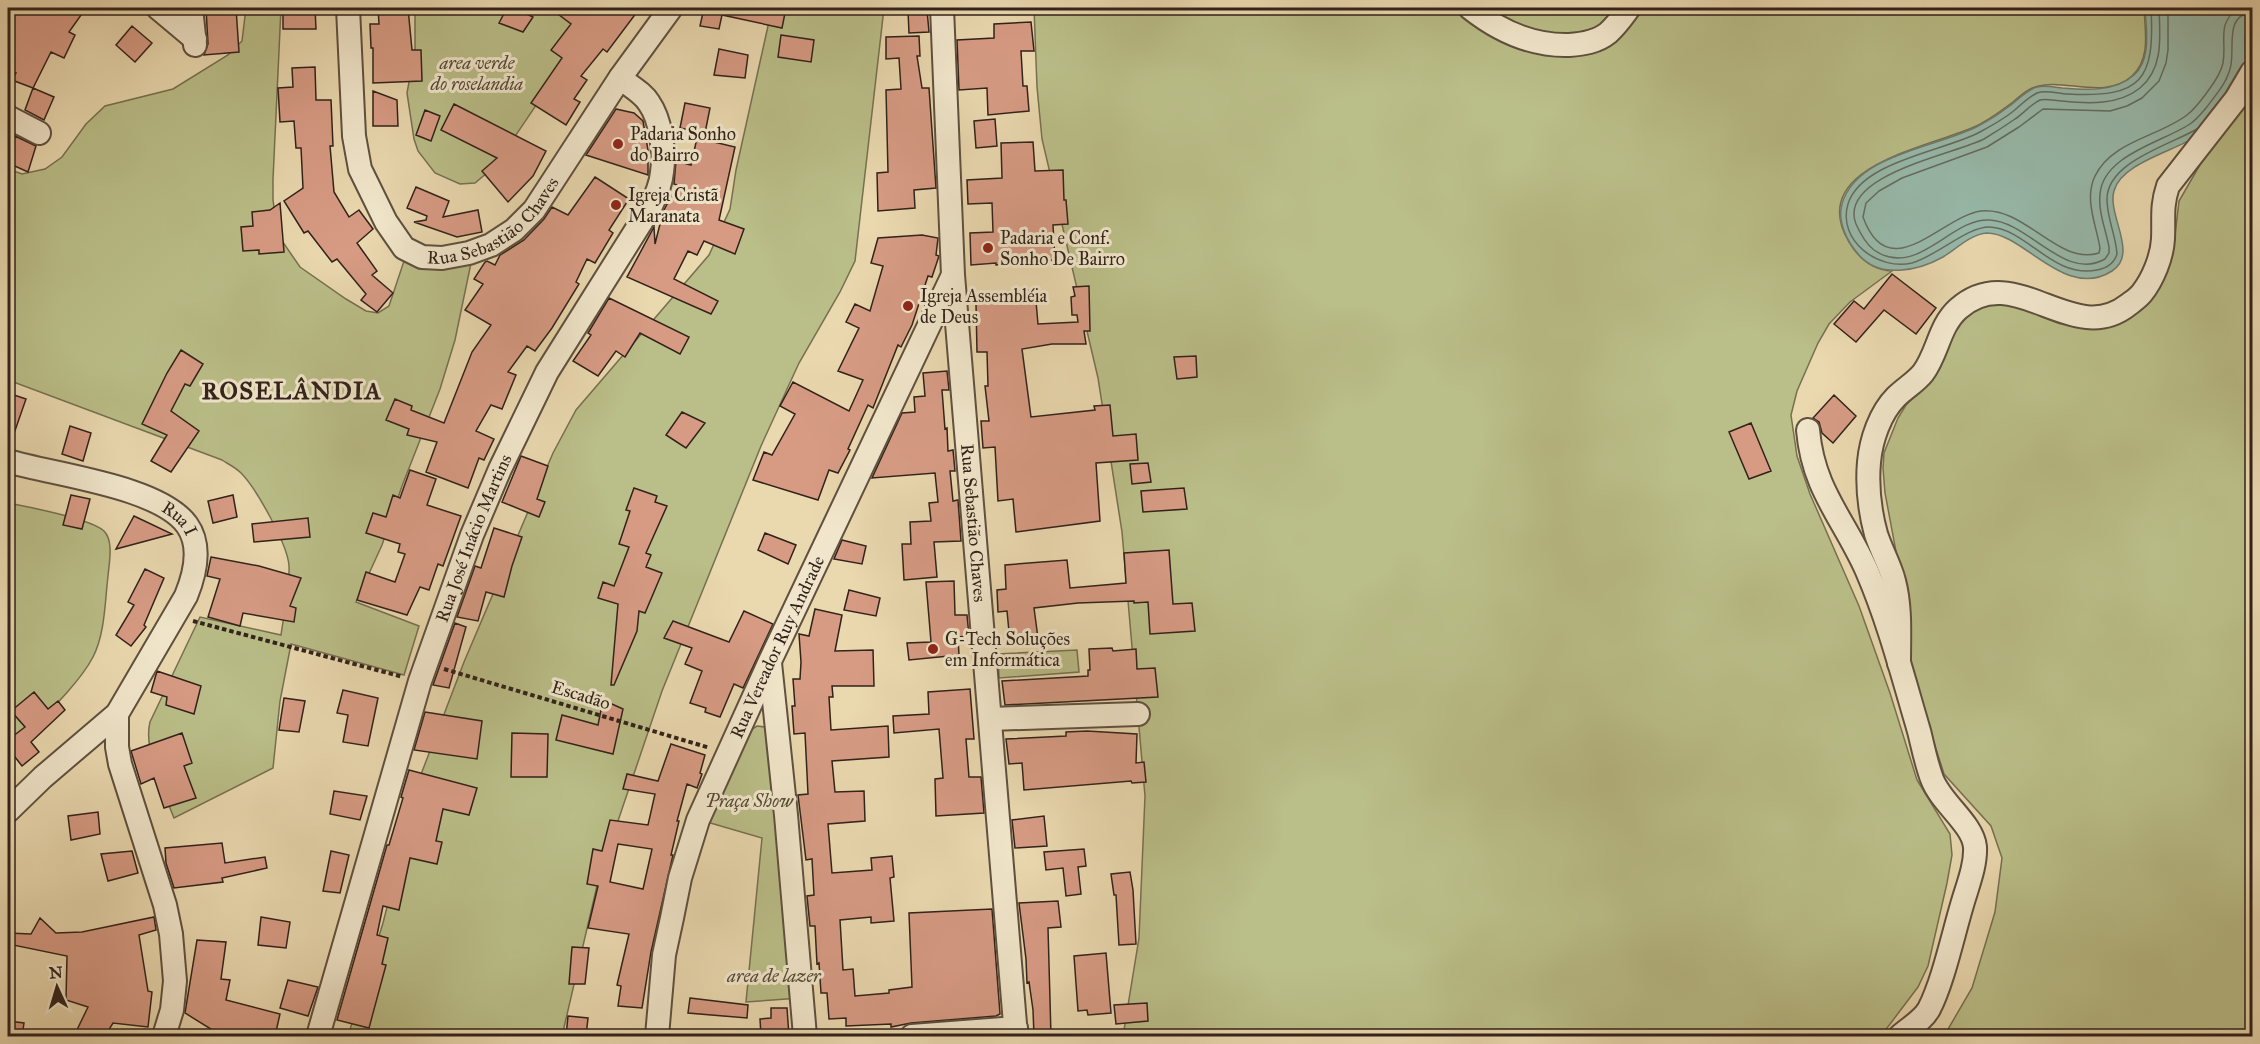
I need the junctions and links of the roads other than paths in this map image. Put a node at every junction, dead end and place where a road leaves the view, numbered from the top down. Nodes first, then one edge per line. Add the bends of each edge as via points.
1 (158, 8) edge
2 (191, 8) edge
3 (348, 8) edge
4 (671, 8) edge
5 (942, 8) edge
6 (1470, 8) edge
7 (1629, 8) edge
8 (2253, 72) edge
9 (621, 78) junction
10 (8, 117) edge
11 (39, 133) dead end
12 (953, 275) junction
13 (1808, 430) dead end
14 (8, 461) edge
15 (770, 661) junction
16 (1899, 663) junction
17 (117, 714) junction
18 (1138, 714) dead end
19 (990, 719) junction
20 (84, 741) junction
21 (120, 765) junction
22 (8, 811) edge
23 (1016, 1032) edge
24 (164, 1036) edge
25 (318, 1036) edge
26 (657, 1036) edge
27 (805, 1036) edge
28 (912, 1036) edge
29 (1899, 1036) edge

1 - 2 street via 195,45
3 - 9 street, Rua Sebastião Chaves via 354,136 360,169 397,239 404,248 422,257 469,254 514,230 542,200
4 - 9 street, Rua Sebastião Chaves
5 - 12 street, Rua Sebastião Chaves
6 - 7 street via 1508,33 1545,45 1566,45 1589,42 1607,33
8 - 16 street via 2168,186 2163,202 2162,250 2141,295 2119,312 2095,318 2065,313 2016,294 1978,297 1950,318 1924,371 1888,406 1872,443 1869,483 1876,534 1894,582
9 - 25 street, Rua José Inácio Martins via 644,97 655,114 663,157 658,190 547,372 472,536 423,672
10 - 11 street
12 - 15 street, Rua Vereador Ruy Andrade
12 - 19 street, Rua Sebastião Chaves
13 - 16 street via 1817,477 1866,570
14 - 17 street, Rua I via 126,490 158,504 188,526 195,546 191,584
15 - 26 street, Rua Vereador Ruy Andrade via 698,820 680,878 664,955
15 - 27 street
16 - 29 street via 1934,784 1968,829 1974,847 1969,879 1934,996 1924,1016
17 - 20 street, Rua I
17 - 21 street
18 - 19 street
19 - 23 street, Rua Sebastião Chaves
20 - 21 street via 108,743
20 - 22 street, Rua I
21 - 24 street via 171,934 175,981
23 - 28 street

